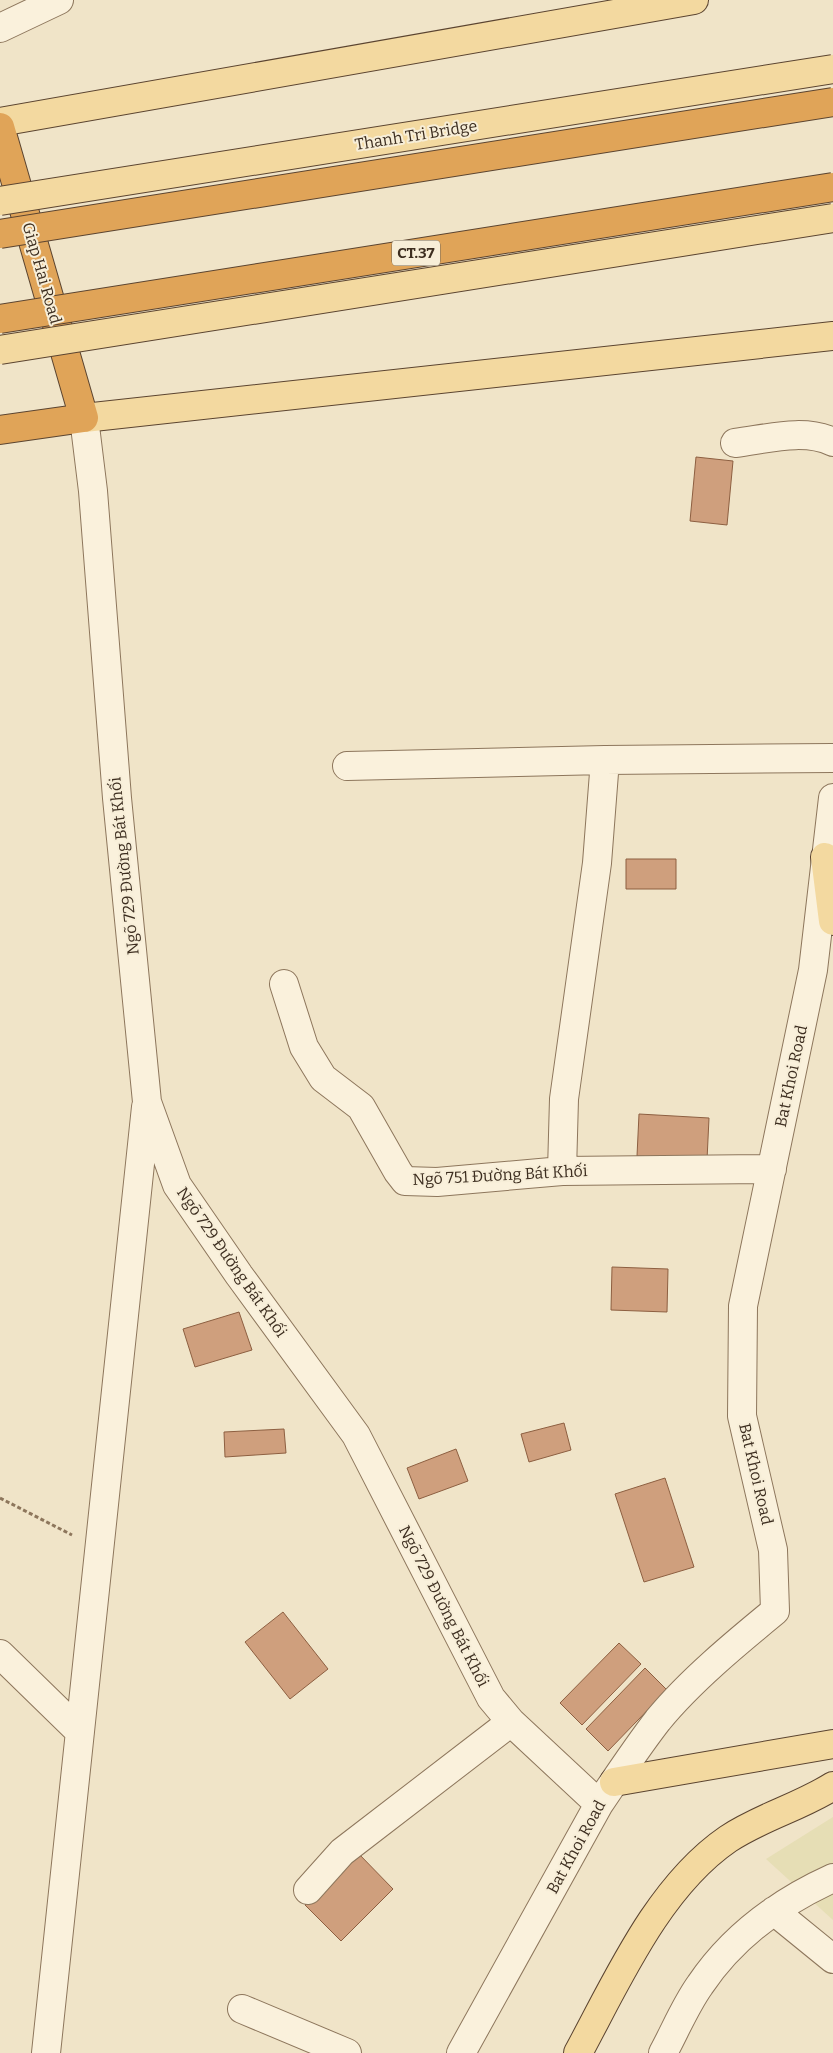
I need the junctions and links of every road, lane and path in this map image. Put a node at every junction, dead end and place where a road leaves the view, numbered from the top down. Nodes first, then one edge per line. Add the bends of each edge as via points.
1 (59, 0) edge
2 (694, 0) edge
3 (0, 28) edge
4 (833, 69) edge
5 (833, 102) edge
6 (0, 122) edge
7 (0, 127) edge
8 (833, 187) edge
9 (0, 201) edge
10 (833, 218) edge
11 (0, 234) edge
12 (0, 319) edge
13 (833, 336) edge
14 (0, 350) edge
15 (84, 418) junction
16 (0, 430) edge
17 (833, 442) edge
18 (735, 443) dead end
19 (833, 758) edge
20 (605, 760) junction
21 (347, 766) dead end
22 (833, 798) edge
23 (825, 857) junction
24 (833, 921) edge
25 (284, 984) dead end
26 (147, 1102) junction
27 (772, 1169) junction
28 (562, 1170) junction
29 (0, 1498) edge
30 (100, 1550) junction
31 (0, 1654) edge
32 (511, 1722) junction
33 (80, 1732) junction
34 (833, 1744) edge
35 (614, 1782) junction
36 (833, 1786) edge
37 (599, 1804) junction
38 (833, 1878) edge
39 (308, 1890) dead end
40 (774, 1911) junction
41 (833, 1959) edge
42 (242, 2010) dead end
43 (46, 2053) edge
44 (348, 2053) edge
45 (462, 2053) edge
46 (578, 2053) edge
47 (663, 2053) edge

1 - 3 street
2 - 6 main road
4 - 9 main road, Thanh Tri Bridge, bridge
5 - 11 highway, Thanh Tri Bridge, bridge
7 - 15 highway, Giap Hai Road
8 - 12 highway, CT.37, bridge
10 - 14 main road, bridge
13 - 15 main road
15 - 16 highway
15 - 26 street, Ngõ 729 Đường Bát Khối
17 - 18 street via 819,435
19 - 20 street
20 - 21 street
20 - 28 street via 597,863 564,1099
22 - 23 street, Bat Khoi Road
23 - 24 main road
23 - 27 street, Bat Khoi Road via 813,970
25 - 28 street, Ngõ 751 Đường Bát Khối via 304,1047 318,1071 361,1107 405,1181 437,1182
26 - 30 street
26 - 32 street, Ngõ 729 Đường Bát Khối via 177,1184 356,1435 491,1698
27 - 28 street, Ngõ 751 Đường Bát Khối
27 - 35 street, Bat Khoi Road via 743,1306 742,1416 773,1550 776,1611 723,1654 659,1719
29 - 30 path
30 - 33 street
31 - 33 street
32 - 37 street, Ngõ 729 Đường Bát Khối
32 - 39 street via 342,1852
33 - 43 street
34 - 35 main road
35 - 37 street, Bat Khoi Road
36 - 46 main road via 762,1819 727,1840 697,1867 668,1898 638,1943
37 - 45 street, Bat Khoi Road
38 - 40 street
40 - 41 street
40 - 47 street via 752,1925 731,1945 699,1986
42 - 44 street

